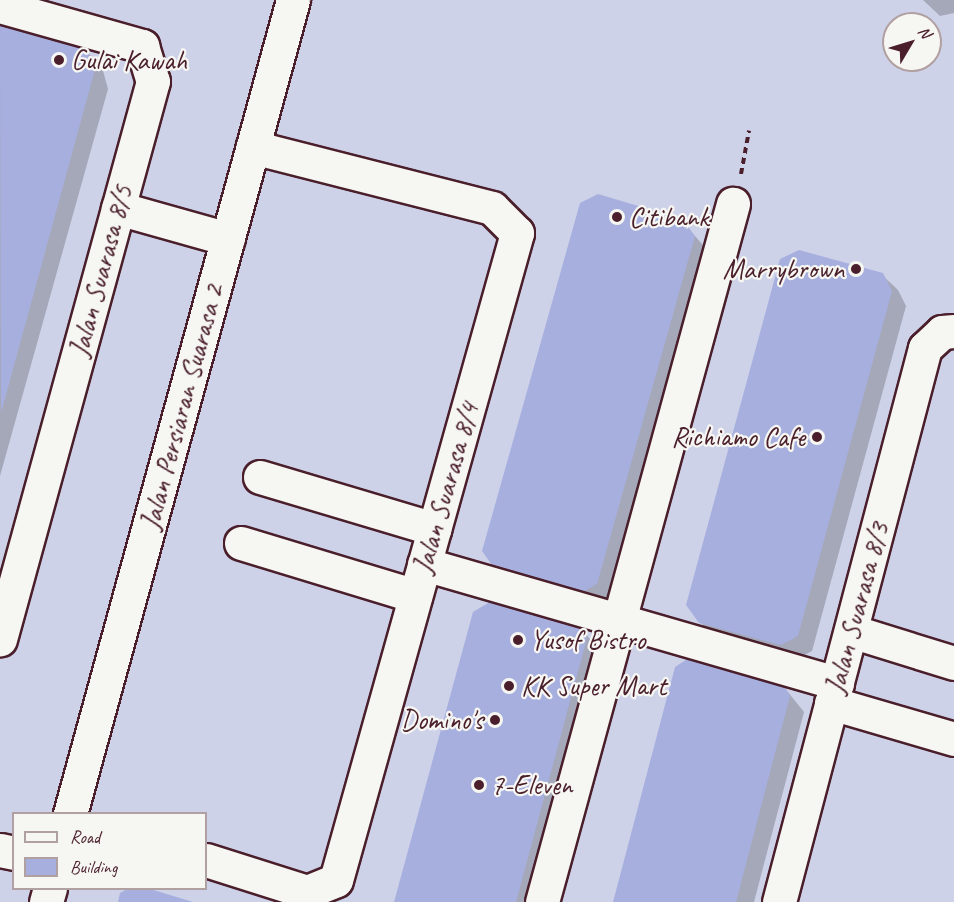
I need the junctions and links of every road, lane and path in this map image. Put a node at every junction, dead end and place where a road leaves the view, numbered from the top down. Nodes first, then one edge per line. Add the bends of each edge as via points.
1 (293, 0) edge
2 (0, 6) edge
3 (749, 131) dead end
4 (253, 147) junction
5 (736, 191) joint
6 (118, 208) junction
7 (228, 239) junction
8 (954, 331) edge
9 (260, 477) dead end
10 (434, 529) junction
11 (242, 543) dead end
12 (424, 564) junction
13 (415, 596) junction
14 (618, 617) junction
15 (850, 631) junction
16 (0, 639) edge
17 (954, 663) edge
18 (834, 693) junction
19 (954, 739) edge
20 (70, 812) edge
21 (207, 860) edge
22 (542, 902) edge
23 (779, 902) edge

1 - 4 street, Jalan Persiaran Suarasa 2
2 - 6 street, Jalan Suarasa 8/5 via 142,46 153,81
3 - 5 path
4 - 7 street, Jalan Persiaran Suarasa 2
4 - 10 street, Jalan Suarasa 8/4 via 492,208 517,233
5 - 14 street
6 - 7 street
6 - 16 street, Jalan Suarasa 8/5
7 - 20 street, Jalan Persiaran Suarasa 2
8 - 15 street, Jalan Suarasa 8/3 via 942,332 925,348
9 - 10 street
10 - 12 street, Jalan Suarasa 8/4
11 - 13 street
12 - 13 street, Jalan Suarasa 8/4
12 - 14 street
13 - 21 street, Jalan Suarasa 8/4 via 336,880 307,892
14 - 18 street
14 - 22 street
15 - 17 street
15 - 18 street, Jalan Suarasa 8/3
18 - 19 street
18 - 23 street, Jalan Suarasa 8/3

